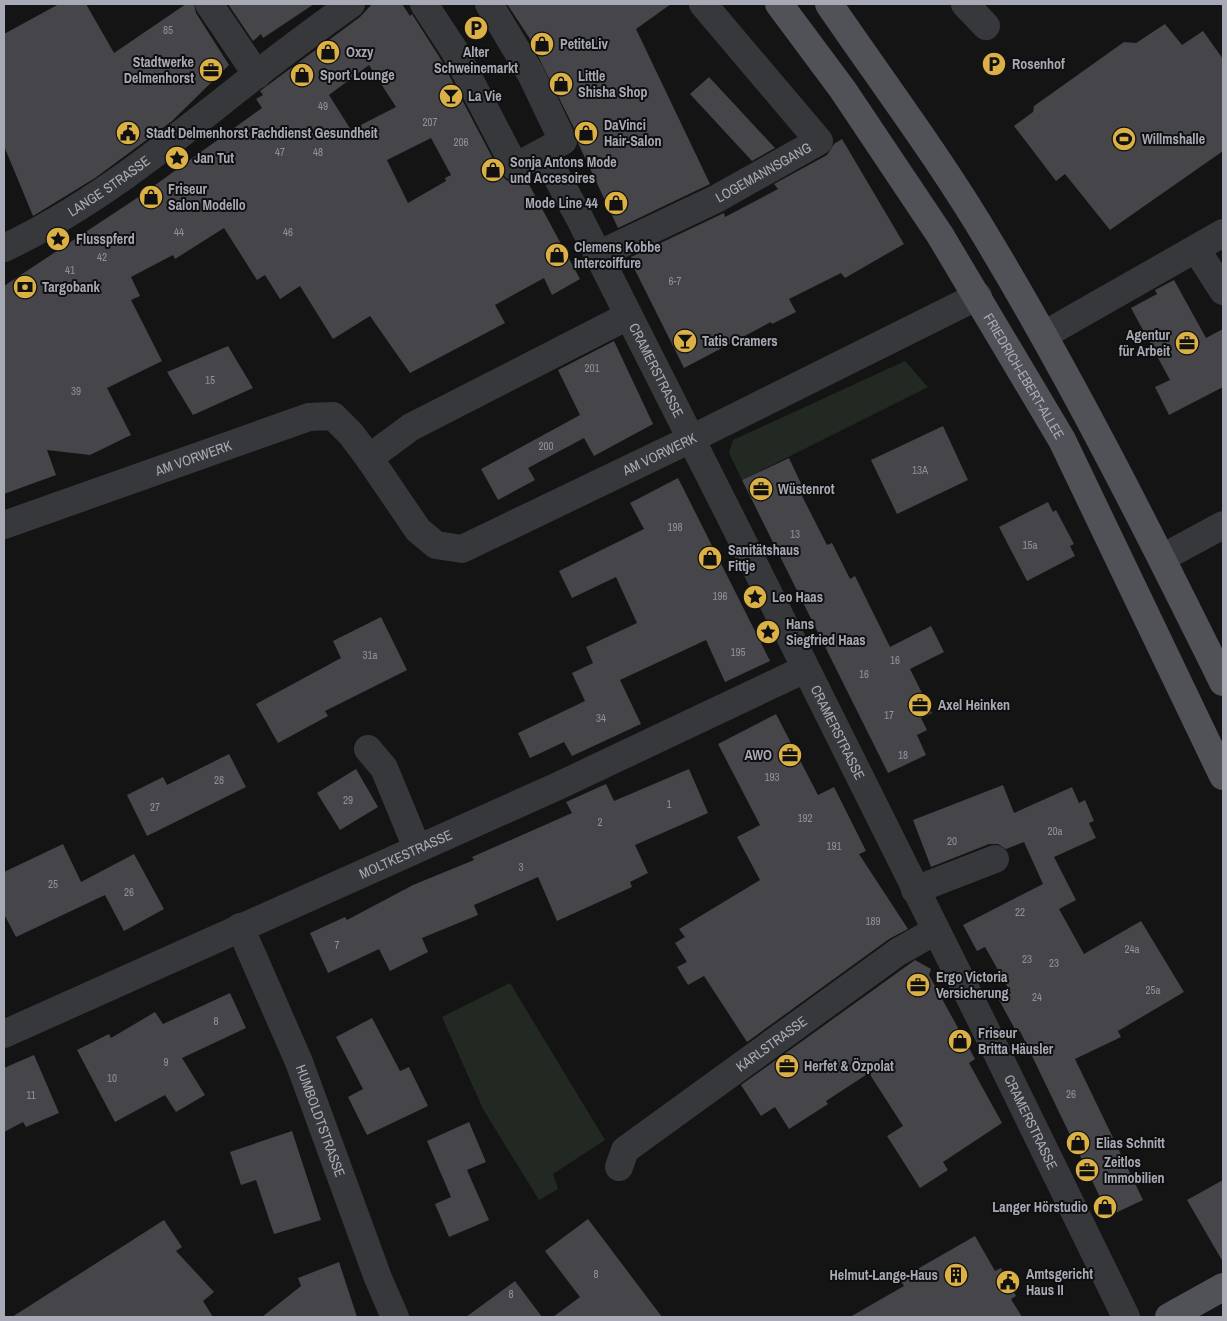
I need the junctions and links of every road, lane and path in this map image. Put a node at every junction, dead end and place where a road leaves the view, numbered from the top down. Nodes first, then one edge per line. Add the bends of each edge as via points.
1 (209, 4) edge
2 (351, 4) edge
3 (424, 4) edge
4 (489, 4) edge
5 (702, 4) edge
6 (779, 4) edge
7 (829, 4) edge
8 (965, 4) edge
9 (986, 26) dead end
10 (257, 74) junction
11 (543, 152) junction
12 (1223, 233) edge
13 (4, 248) edge
14 (1196, 249) junction
15 (598, 256) junction
16 (1223, 291) edge
17 (978, 296) junction
18 (628, 316) junction
19 (1044, 335) junction
20 (691, 439) junction
21 (369, 458) junction
22 (4, 525) edge
23 (1223, 525) edge
24 (1162, 558) junction
25 (805, 669) junction
26 (1223, 682) edge
27 (368, 749) dead end
28 (1223, 776) edge
29 (418, 848) junction
30 (995, 858) dead end
31 (915, 890) junction
32 (240, 927) junction
33 (935, 931) junction
34 (4, 1034) edge
35 (619, 1167) dead end
36 (1223, 1287) edge
37 (395, 1317) edge
38 (1126, 1317) edge
39 (1169, 1317) edge

1 - 10 street
2 - 10 street, LANGE STRASSE
3 - 11 street via 454,50 515,167
4 - 11 street via 531,74 563,141
5 - 15 street, LOGEMANNSGANG via 819,141 716,199
6 - 17 main road, FRIEDRICH-EBERT-ALLEE via 843,90
7 - 19 main road via 926,144 989,241
8 - 9 street
10 - 13 street, LANGE STRASSE via 189,129 91,200 41,231
11 - 15 street, CRAMERSTRASSE
12 - 14 street
14 - 16 street
14 - 19 street
15 - 18 street, CRAMERSTRASSE
17 - 20 street, AM VORWERK
17 - 28 main road, FRIEDRICH-EBERT-ALLEE via 1062,440
18 - 20 street, CRAMERSTRASSE
18 - 21 street via 411,427
19 - 24 main road
20 - 21 street, AM VORWERK via 462,549 436,545 418,530
20 - 25 street, CRAMERSTRASSE
21 - 22 street, AM VORWERK via 333,416 309,417
23 - 24 street
24 - 26 main road
25 - 29 street, MOLTKESTRASSE via 558,786
25 - 31 street, CRAMERSTRASSE
27 - 29 street via 384,768
29 - 32 street, MOLTKESTRASSE
30 - 31 street
31 - 33 street, CRAMERSTRASSE
32 - 34 street, MOLTKESTRASSE
32 - 37 street, HUMBOLDTSTRASSE via 300,1062
33 - 35 street, KARLSTRASSE via 898,952 625,1150
33 - 38 street, CRAMERSTRASSE
36 - 39 main road

